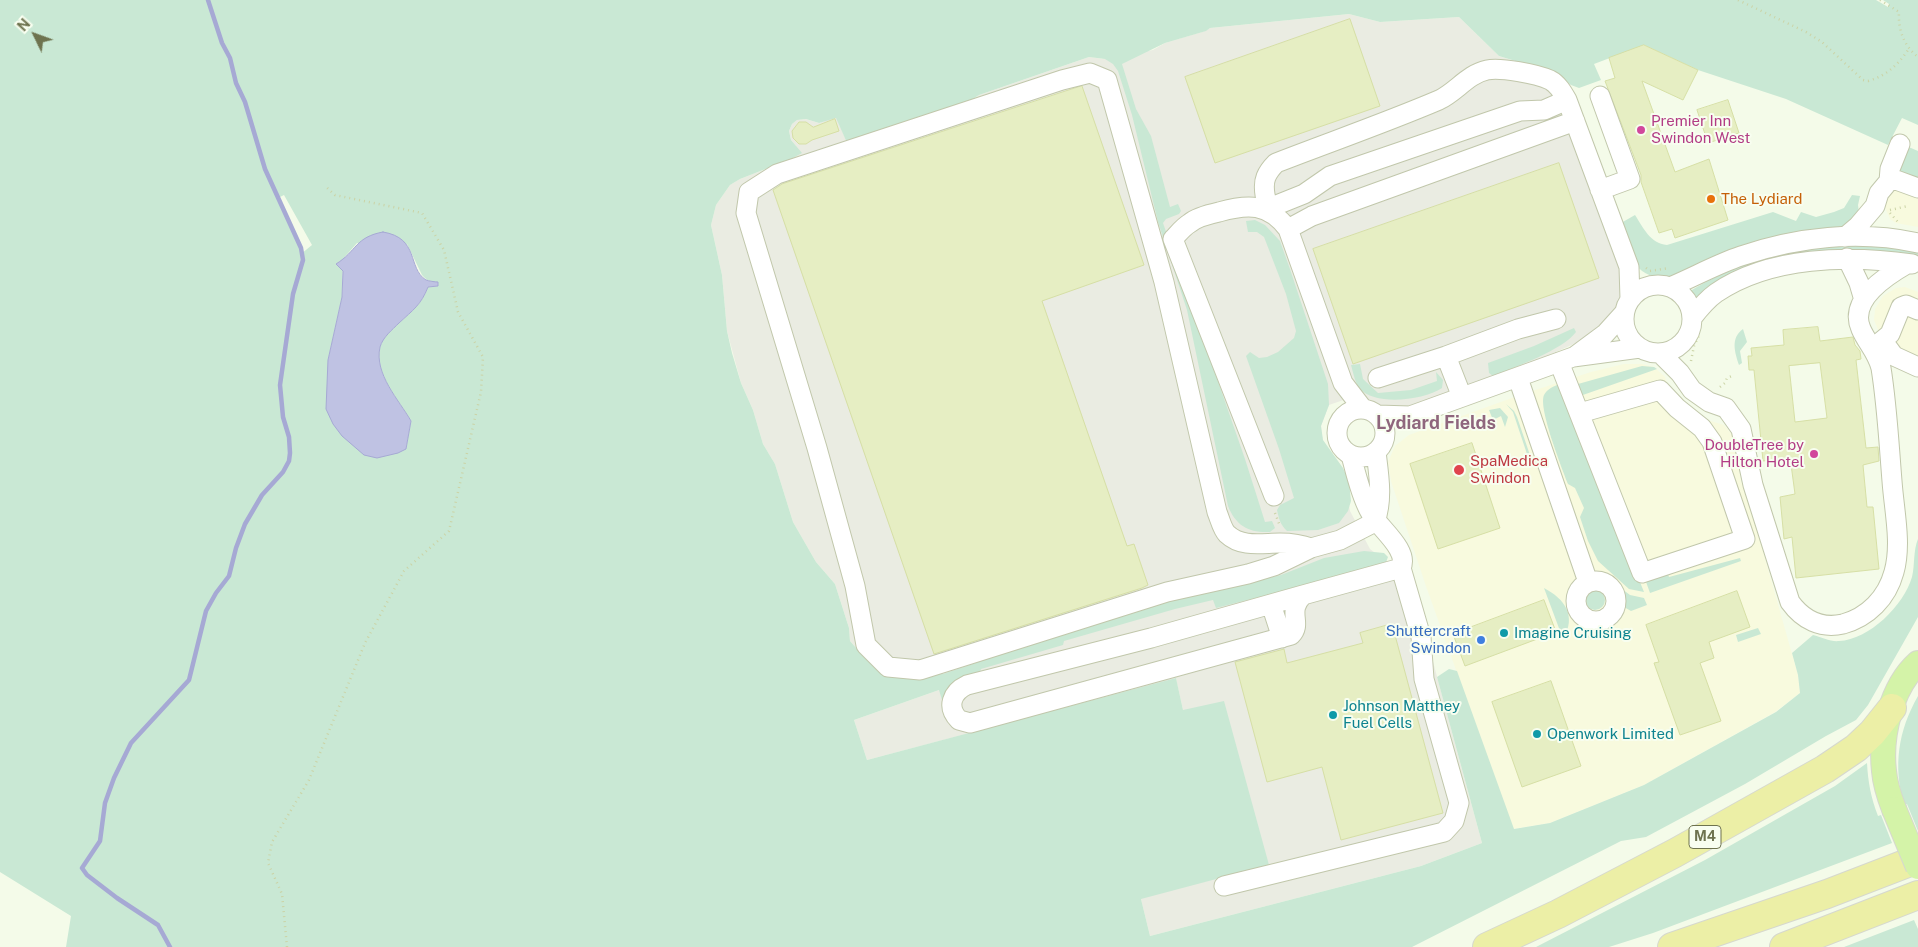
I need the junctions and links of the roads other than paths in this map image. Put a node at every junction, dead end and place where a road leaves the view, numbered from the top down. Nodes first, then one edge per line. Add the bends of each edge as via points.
1 (1600, 96) dead end
2 (1567, 100) junction
3 (1575, 121) junction
4 (1900, 144) dead end
5 (1889, 181) junction
6 (1918, 188) edge
7 (1600, 190) junction
8 (1874, 206) junction
9 (1270, 211) junction
10 (1288, 229) junction
11 (1899, 232) junction
12 (1845, 237) junction
13 (1918, 244) edge
14 (1847, 258) junction
15 (1912, 264) edge
16 (1629, 267) junction
17 (1650, 285) junction
18 (1670, 287) junction
19 (1864, 300) junction
20 (1627, 306) junction
21 (1918, 310) edge
22 (1556, 318) dead end
23 (1698, 323) junction
24 (1878, 344) junction
25 (1678, 346) junction
26 (1640, 348) junction
27 (1660, 353) junction
28 (1446, 356) junction
29 (1566, 360) junction
30 (1918, 366) edge
31 (1686, 368) junction
32 (1378, 378) dead end
33 (1518, 378) junction
34 (1343, 384) junction
35 (1462, 398) junction
36 (1370, 412) junction
37 (1580, 413) junction
38 (1410, 416) junction
39 (1341, 418) junction
40 (1380, 445) junction
41 (1351, 455) junction
42 (1274, 496) road end
43 (1375, 522) junction
44 (1311, 548) junction
45 (1401, 568) junction
46 (1588, 582) dead end
47 (1303, 595) junction
48 (1271, 604) junction
49 (1282, 638) junction
50 (1916, 662) edge
51 (1892, 708) junction
52 (1918, 859) edge
53 (1918, 867) edge
54 (1224, 886) dead end
55 (1918, 895) edge
56 (1488, 947) edge
57 (1672, 947) edge
58 (1784, 947) edge

1 - 7 street via 1630,178
2 - 3 street
2 - 9 street via 1544,110 1520,111 1330,176
2 - 9 street via 1550,80 1485,70 1440,99 1276,163 1266,175 1264,184
3 - 7 street
3 - 10 street via 1312,216
4 - 5 street
5 - 6 street via 1896,180
5 - 8 street
7 - 16 street
8 - 11 street via 1884,223
8 - 12 street
9 - 10 street
9 - 42 street via 1239,206 1214,213 1190,222 1173,239
10 - 34 street
11 - 12 street via 1874,237
11 - 13 street
12 - 18 street via 1766,248
14 - 15 street
14 - 19 street
14 - 23 street via 1798,263 1747,278 1715,294 1702,306
15 - 19 street via 1878,283
16 - 17 street
16 - 20 street
17 - 18 street
17 - 20 street via 1641,289
18 - 23 street via 1684,297
19 - 24 street via 1858,315 1859,324
20 - 26 street via 1626,333
20 - 29 street via 1604,334
21 - 24 street via 1901,307 1890,334
22 - 28 street
23 - 25 street
24 - 30 street via 1898,359
24 - 31 street via 1888,427 1878,440 1876,453 1880,484 1893,496 1897,558 1894,573 1881,599 1859,618 1829,626 1804,617 1790,602 1753,485 1741,428 1726,408 1700,397 1688,386
25 - 27 street
25 - 31 street
26 - 27 street
26 - 29 street
27 - 31 street
28 - 32 street
28 - 35 street
29 - 33 street
29 - 37 street
33 - 35 street
33 - 46 street
34 - 36 street
34 - 39 street
35 - 38 street
36 - 38 street
36 - 39 street via 1347,413
36 - 40 street via 1383,422 1385,430
37 - 37 street via 1642,573 1745,538 1712,442 1702,428 1660,390
38 - 40 street
39 - 41 street via 1338,440 1343,450
40 - 41 street via 1361,458
40 - 43 street via 1380,499
41 - 43 street via 1360,492
43 - 44 street via 1340,540
43 - 45 street via 1397,547
44 - 44 street via 1274,566 1167,592 920,670 888,667 866,645 854,586 817,448 746,213 749,192 777,174 1062,80 1090,73 1107,80 1164,282 1217,512 1227,533 1241,542 1300,544
45 - 47 street
45 - 54 street via 1421,637 1424,679 1459,803 1454,821 1444,832
47 - 48 street
47 - 49 street via 1295,608 1295,631
48 - 49 street
48 - 49 street via 967,685 954,693 953,712 959,720 970,722
50 - 51 main road via 1901,684
51 - 53 main road, bridge via 1883,762 1887,787
51 - 56 highway, M4 via 1856,748 1825,769 1675,853
52 - 57 highway
55 - 58 highway

